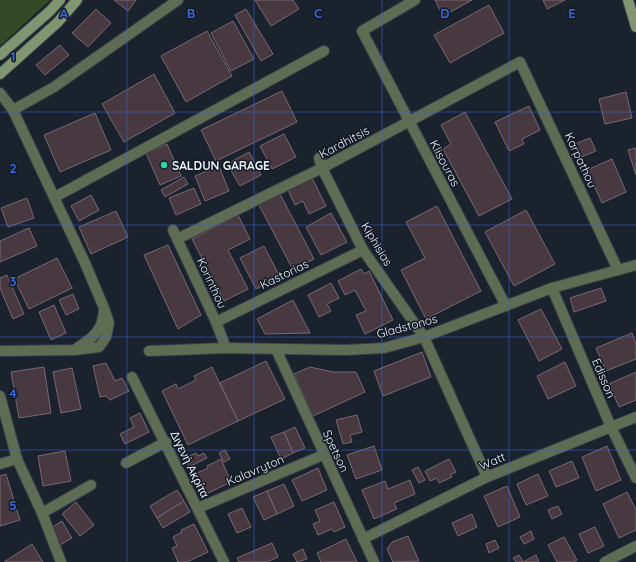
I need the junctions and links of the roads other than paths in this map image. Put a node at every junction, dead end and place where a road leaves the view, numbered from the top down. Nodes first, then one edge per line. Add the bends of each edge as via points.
1 (60, 0) edge
2 (77, 0) edge
3 (178, 0) edge
4 (416, 0) edge
5 (628, 0) edge
6 (636, 27) edge
7 (324, 51) dead end
8 (0, 55) edge
9 (520, 62) joint
10 (0, 74) edge
11 (0, 93) edge
12 (13, 110) junction
13 (409, 122) junction
14 (321, 163) junction
15 (55, 197) junction
16 (175, 234) joint
17 (363, 250) junction
18 (636, 265) edge
19 (618, 270) junction
20 (552, 288) junction
21 (506, 306) junction
22 (216, 322) junction
23 (424, 337) junction
24 (226, 348) junction
25 (276, 349) junction
26 (149, 351) dead end
27 (0, 352) edge
28 (132, 377) dead end
29 (0, 396) edge
30 (636, 417) edge
31 (611, 427) junction
32 (166, 442) junction
33 (324, 455) junction
34 (18, 459) junction
35 (0, 464) edge
36 (126, 464) dead end
37 (487, 477) junction
38 (636, 478) edge
39 (91, 485) dead end
40 (198, 508) junction
41 (42, 513) junction
42 (363, 539) junction
43 (636, 546) edge
44 (61, 562) edge
45 (224, 562) edge
46 (374, 562) edge
47 (605, 562) edge

1 - 8 main road
2 - 10 main road via 58,22
3 - 12 street via 54,87
4 - 13 street, Klisouras via 362,31
5 - 6 main road
7 - 15 street
9 - 13 street, Kardhitsis
9 - 19 street, Karpathou
11 - 12 street
12 - 15 street
13 - 14 street, Kardhitsis
13 - 21 street, Klisouras
14 - 16 street, Kardhitsis
14 - 17 street, Kiphisias
15 - 27 street via 104,308 109,323 106,337 99,347
16 - 22 street, Korinthou
17 - 22 street, Kastorias
17 - 23 street, Kiphisias
18 - 19 street, Gladstonos
19 - 20 street, Gladstonos
20 - 21 street, Gladstonos
20 - 31 street, Edisson
21 - 23 street, Gladstonos
22 - 24 street, Korinthou
23 - 25 street, Gladstonos via 384,348
23 - 37 street, Kiphisias
24 - 25 street, Gladstonos
24 - 26 street, Gladstonos
25 - 33 street, Spetson
28 - 32 street, Διγενή Ακρίτα
29 - 34 street
30 - 31 street, Watt
31 - 37 street, Watt
31 - 38 street, Edisson
32 - 36 street
32 - 40 street, Διγενή Ακρίτα
33 - 40 street, Kalavryton
33 - 42 street, Spetson
34 - 35 street
34 - 41 street
37 - 42 street, Watt
39 - 41 street
40 - 45 street, Διγενή Ακρίτα
41 - 44 street
42 - 46 street, Spetson
43 - 47 street

